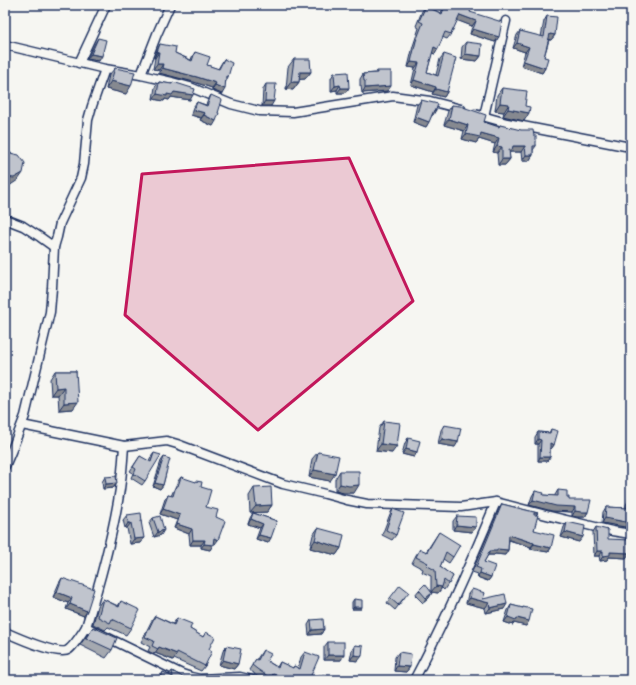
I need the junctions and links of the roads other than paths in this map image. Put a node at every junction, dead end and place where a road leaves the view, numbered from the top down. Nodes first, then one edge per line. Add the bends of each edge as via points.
1 (106, 5) edge
2 (170, 5) edge
3 (506, 21) dead end
4 (5, 45) edge
5 (79, 63) junction
6 (105, 69) junction
7 (141, 75) junction
8 (484, 116) junction
9 (631, 146) edge
10 (5, 219) edge
11 (54, 247) junction
12 (22, 425) junction
13 (124, 446) junction
14 (5, 466) edge
15 (496, 502) junction
16 (631, 534) edge
17 (86, 627) junction
18 (5, 632) edge
19 (202, 679) edge
20 (252, 680) edge
21 (414, 680) edge

1 - 5 street
2 - 7 street
3 - 8 street
4 - 5 street
5 - 6 street
6 - 7 street
6 - 11 street via 88,120 81,178 60,224
7 - 8 street via 190,87 231,104 258,110 293,112 393,96 457,107
8 - 9 street via 507,123
10 - 11 street via 23,226
11 - 12 street via 50,312
12 - 13 street
12 - 14 street
13 - 15 street via 167,441 283,484 367,504 461,507
13 - 17 street via 120,489 111,536
15 - 16 street
15 - 21 street via 462,582
17 - 18 street via 68,650 63,651
17 - 19 street via 182,674
19 - 20 street via 240,677

